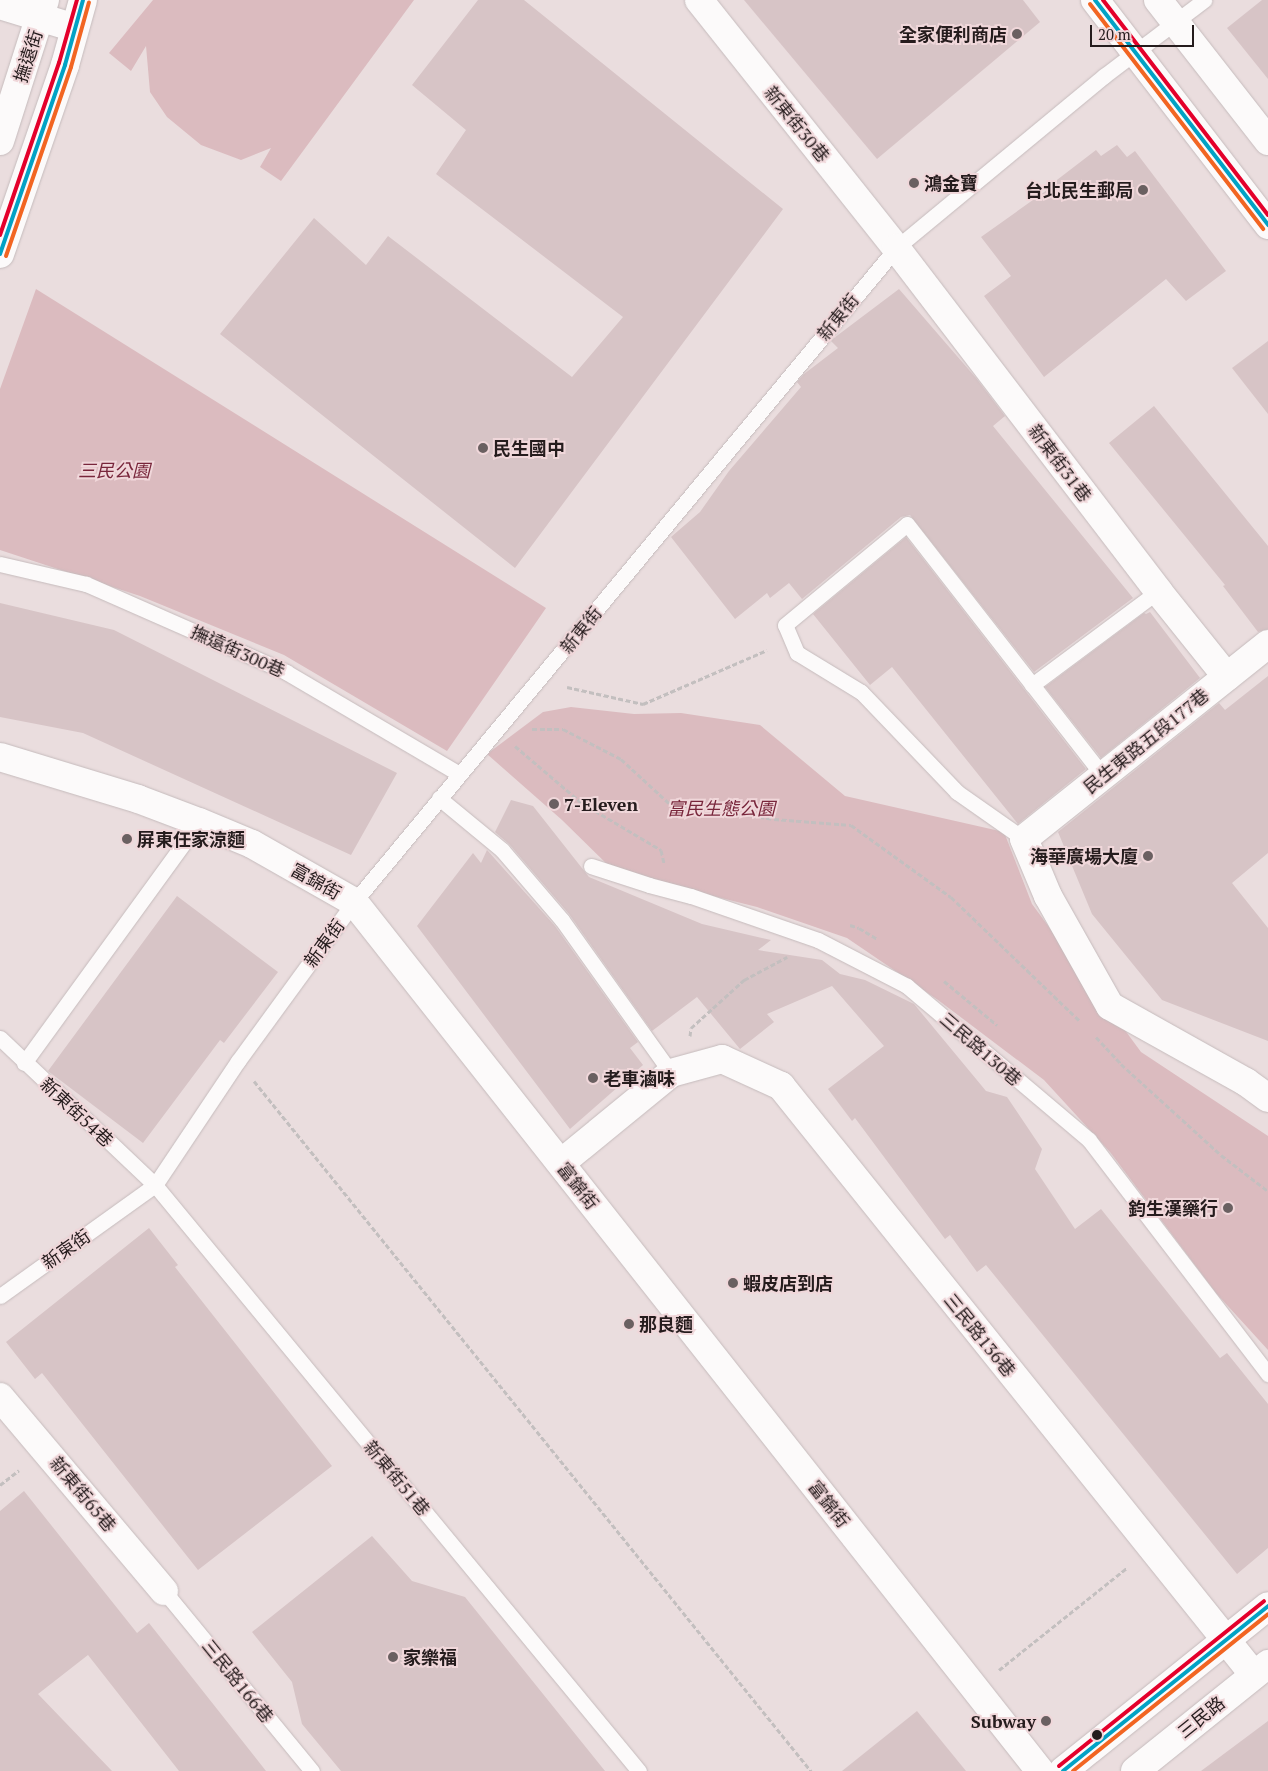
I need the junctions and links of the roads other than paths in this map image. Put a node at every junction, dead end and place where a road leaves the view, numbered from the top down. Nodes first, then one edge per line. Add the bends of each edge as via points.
1 (83, 0) edge
2 (699, 0) edge
3 (1095, 0) edge
4 (1158, 0) edge
5 (1204, 0) edge
6 (0, 5) edge
7 (42, 9) edge
8 (1175, 22) junction
9 (75, 28) junction
10 (1136, 52) junction
11 (0, 141) edge
12 (1268, 142) edge
13 (1268, 225) edge
14 (896, 248) junction
15 (0, 254) edge
16 (0, 564) edge
17 (1158, 591) junction
18 (1268, 644) edge
19 (1227, 676) junction
20 (1032, 685) junction
21 (0, 757) edge
22 (459, 774) junction
23 (1103, 776) junction
24 (439, 798) junction
25 (199, 822) junction
26 (1024, 839) junction
27 (591, 866) dead end
28 (354, 902) junction
29 (0, 1038) edge
30 (24, 1063) junction
31 (678, 1071) junction
32 (1268, 1098) edge
33 (561, 1163) junction
34 (155, 1185) junction
35 (2, 1291) edge
36 (1268, 1374) edge
37 (0, 1398) edge
38 (164, 1591) joint
39 (1268, 1606) edge
40 (1225, 1640) junction
41 (1261, 1669) edge
42 (312, 1771) edge
43 (639, 1771) edge
44 (1040, 1771) edge
45 (1063, 1771) edge
46 (1134, 1771) edge

1 - 9 street, 撫遠街
2 - 14 street, 新東街30巷
3 - 10 street
4 - 8 street
5 - 8 lane, 新東街
6 - 7 street
7 - 9 street
7 - 11 street, 撫遠街
8 - 10 lane, 新東街
8 - 12 street
9 - 15 street, 撫遠街
10 - 13 street
10 - 14 lane, 新東街
14 - 17 street, 新東街31巷
14 - 22 lane, 新東街
16 - 22 lane, 撫遠街300巷 via 86,584 286,672
17 - 19 street, 新東街31巷
17 - 20 lane
18 - 19 street, 民生東路五段177巷
19 - 23 street, 民生東路五段177巷
20 - 23 lane
20 - 26 lane via 907,524 785,625 797,653 861,692 957,792
21 - 25 street, 富錦街 via 138,799
22 - 24 lane, 新東街
23 - 26 street, 民生東路五段177巷
24 - 28 lane, 新東街
24 - 31 lane via 502,850 562,920
25 - 28 street, 富錦街 via 252,844
25 - 30 lane
26 - 32 street via 1048,896 1110,1006 1246,1082
27 - 36 lane, 三民路130巷 via 818,940 907,986 1090,1140
28 - 33 street, 富錦街
28 - 34 lane, 新東街 via 238,1061
29 - 30 lane, 新東街54巷
30 - 34 lane, 新東街54巷
31 - 33 street
31 - 40 street, 三民路136巷 via 722,1059 781,1086
33 - 44 street, 富錦街
34 - 35 lane, 新東街
34 - 43 lane, 新東街51巷
37 - 38 street, 新東街65巷
38 - 42 lane, 三民路166巷
39 - 40 street
40 - 41 street, 三民路136巷
40 - 45 street
41 - 46 street, 三民路

